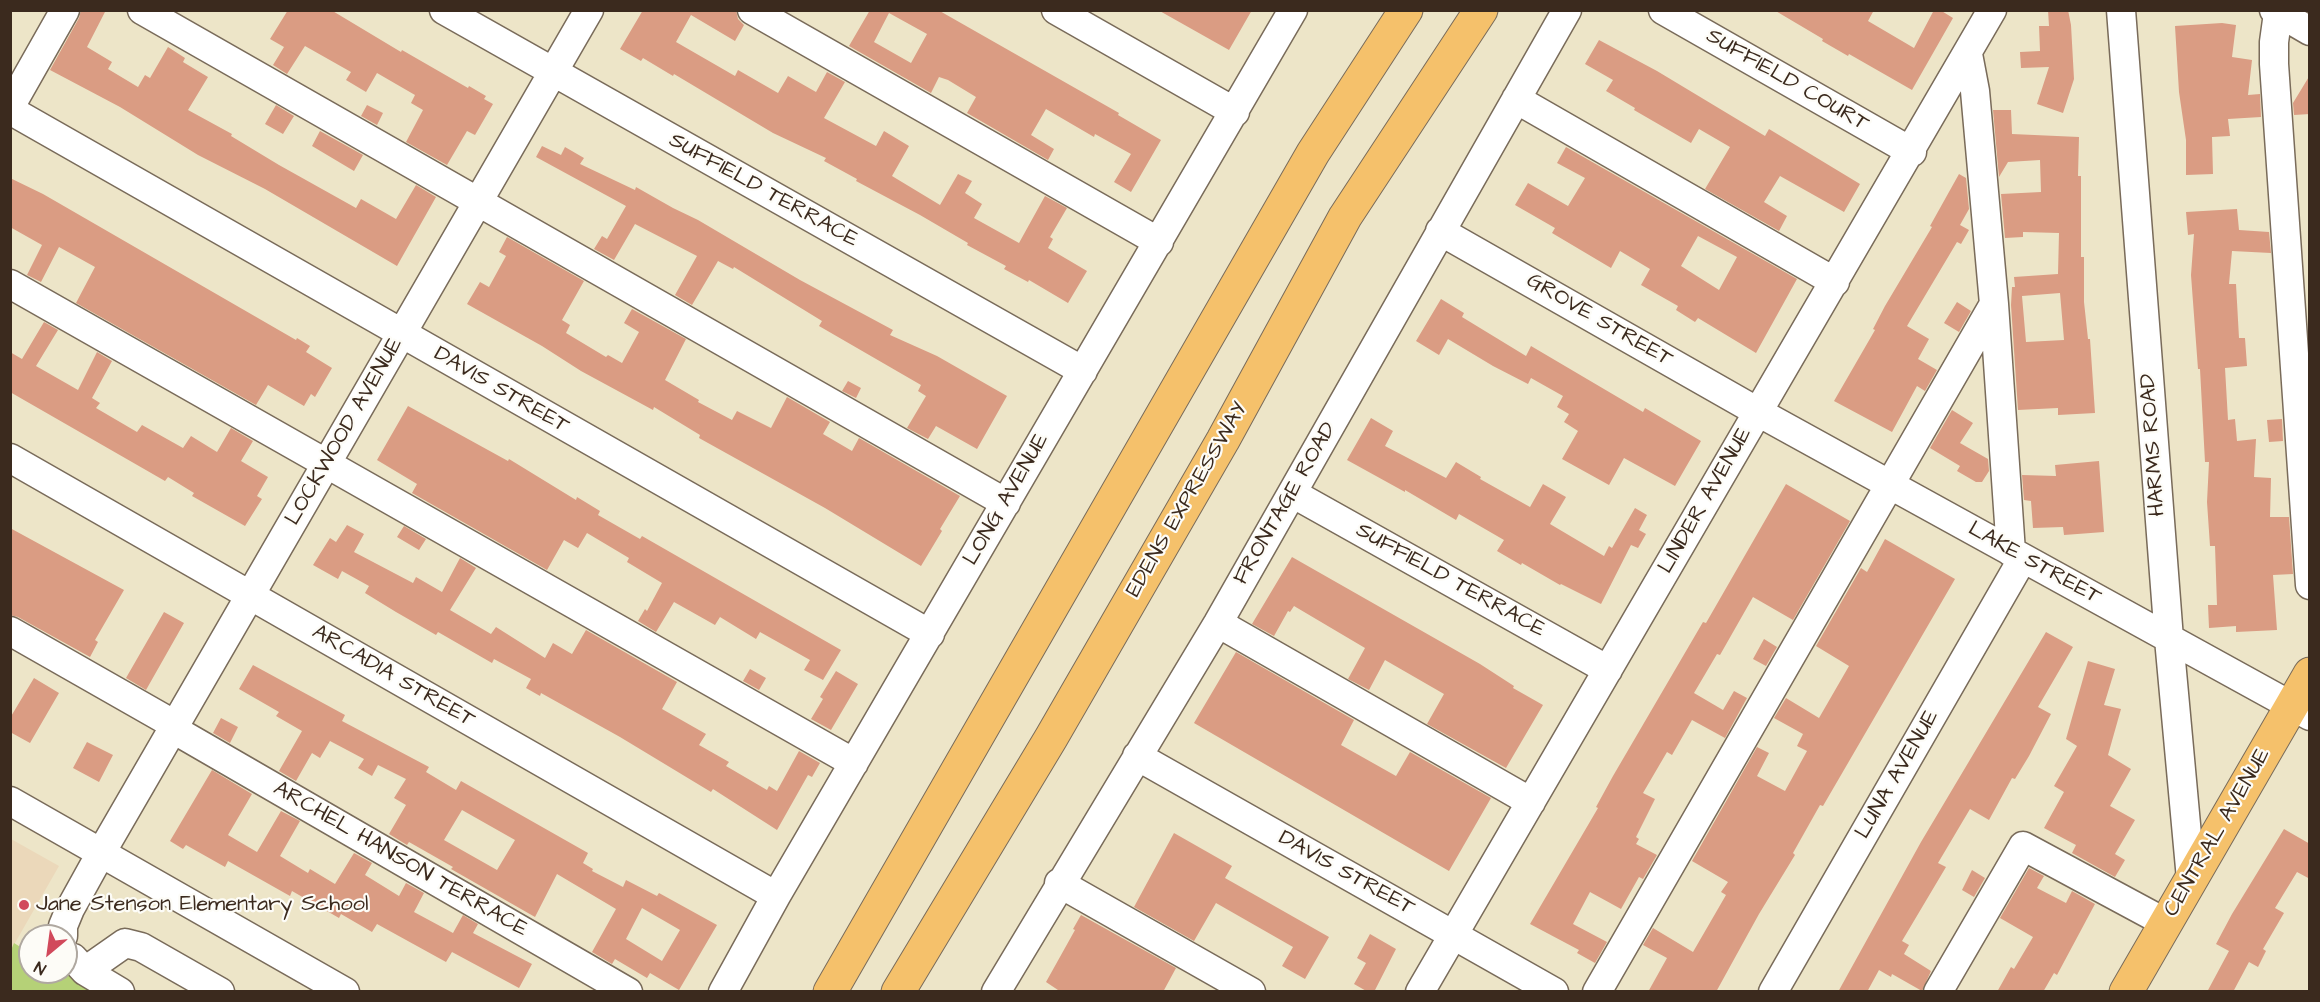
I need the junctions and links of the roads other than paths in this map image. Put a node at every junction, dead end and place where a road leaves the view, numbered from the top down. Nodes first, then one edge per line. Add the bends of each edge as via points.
1 (65, 10) edge
2 (142, 10) edge
3 (444, 10) edge
4 (589, 10) edge
5 (752, 10) edge
6 (1056, 10) edge
7 (1293, 10) edge
8 (1406, 10) edge
9 (1481, 10) edge
10 (1567, 10) edge
11 (1663, 10) edge
12 (2121, 10) edge
13 (2276, 12) edge
14 (1982, 14) edge
15 (2310, 30) edge
16 (1968, 54) junction
17 (553, 73) junction
18 (1516, 99) junction
19 (10, 109) edge
20 (1235, 112) junction
21 (1911, 152) junction
22 (478, 202) junction
23 (1440, 231) junction
24 (1159, 242) junction
25 (1835, 282) junction
26 (10, 284) edge
27 (1994, 304) junction
28 (401, 334) junction
29 (1083, 371) junction
30 (1758, 412) junction
31 (10, 458) edge
32 (327, 464) junction
33 (1890, 485) junction
34 (1292, 493) junction
35 (1006, 502) junction
36 (2017, 555) junction
37 (2310, 585) edge
38 (250, 595) junction
39 (1218, 623) junction
40 (10, 631) edge
41 (930, 634) junction
42 (2169, 639) junction
43 (1608, 670) junction
44 (2310, 674) edge
45 (2300, 711) edge
46 (174, 727) junction
47 (1137, 756) junction
48 (854, 763) junction
49 (10, 801) edge
50 (1531, 802) junction
51 (101, 853) junction
52 (2191, 879) junction
53 (1059, 883) junction
54 (776, 896) junction
55 (2166, 923) junction
56 (64, 924) edge
57 (1454, 935) junction
58 (78, 964) edge
59 (85, 971) junction
60 (120, 992) edge
61 (220, 992) edge
62 (345, 992) edge
63 (628, 992) edge
64 (723, 992) edge
65 (830, 992) edge
66 (898, 992) edge
67 (996, 992) edge
68 (1251, 992) edge
69 (1420, 992) edge
70 (1554, 992) edge
71 (1597, 992) edge
72 (1773, 992) edge
73 (1938, 992) edge
74 (2126, 992) edge

1 - 19 street
2 - 22 street
3 - 17 street, SUFFIELD TERRACE
4 - 17 street, LOCKWOOD AVENUE
5 - 24 street
6 - 20 street
7 - 20 street, LONG AVENUE
8 - 65 main road via 1313,153
9 - 66 main road, EDENS EXPRESSWAY via 1345,217 1223,440 1057,728
10 - 18 street, FRONTAGE ROAD
11 - 21 street, SUFFIELD COURT
12 - 42 street, HARMS ROAD
13 - 15 street
13 - 37 street via 2274,64
14 - 16 street, LINDER AVENUE
16 - 21 street, LINDER AVENUE
16 - 27 street
17 - 22 street, LOCKWOOD AVENUE
17 - 29 street, SUFFIELD TERRACE
18 - 23 street, FRONTAGE ROAD
18 - 25 street
19 - 28 street, DAVIS STREET
20 - 24 street, LONG AVENUE
21 - 25 street, LINDER AVENUE
22 - 28 street, LOCKWOOD AVENUE
22 - 35 street
23 - 30 street, GROVE STREET
23 - 34 street, FRONTAGE ROAD
24 - 29 street, LONG AVENUE
25 - 30 street, LINDER AVENUE
26 - 32 street
27 - 33 street
27 - 36 street
28 - 32 street, LOCKWOOD AVENUE
28 - 41 street, DAVIS STREET
29 - 35 street, LONG AVENUE
30 - 33 street, LAKE STREET
30 - 43 street, LINDER AVENUE
31 - 38 street, ARCADIA STREET
32 - 38 street, LOCKWOOD AVENUE
32 - 48 street
33 - 36 street, LAKE STREET
33 - 71 street
34 - 39 street, FRONTAGE ROAD
34 - 43 street, SUFFIELD TERRACE
35 - 41 street, LONG AVENUE
36 - 42 street, LAKE STREET
36 - 72 street, LUNA AVENUE
38 - 46 street, LOCKWOOD AVENUE
38 - 54 street, ARCADIA STREET
39 - 47 street, FRONTAGE ROAD
39 - 50 street
40 - 46 street, ARCHEL HANSON TERRACE
41 - 48 street, LONG AVENUE
42 - 45 street, LAKE STREET
42 - 52 street, HARMS ROAD
43 - 50 street, LINDER AVENUE
44 - 45 main road, CENTRAL AVENUE
45 - 52 main road, CENTRAL AVENUE
46 - 51 street, LOCKWOOD AVENUE
46 - 63 street, ARCHEL HANSON TERRACE
47 - 53 street, FRONTAGE ROAD
47 - 57 street, DAVIS STREET
48 - 54 street, LONG AVENUE
49 - 51 street
50 - 57 street, LINDER AVENUE
51 - 56 street, LOCKWOOD AVENUE
51 - 62 street
52 - 55 main road, CENTRAL AVENUE
53 - 67 street, FRONTAGE ROAD
53 - 68 street
54 - 64 street, LONG AVENUE
55 - 73 street via 2023,846
55 - 74 main road, CENTRAL AVENUE
57 - 69 street, LINDER AVENUE
57 - 70 street, DAVIS STREET
58 - 59 street
59 - 60 street
59 - 61 street via 125,943 141,947

